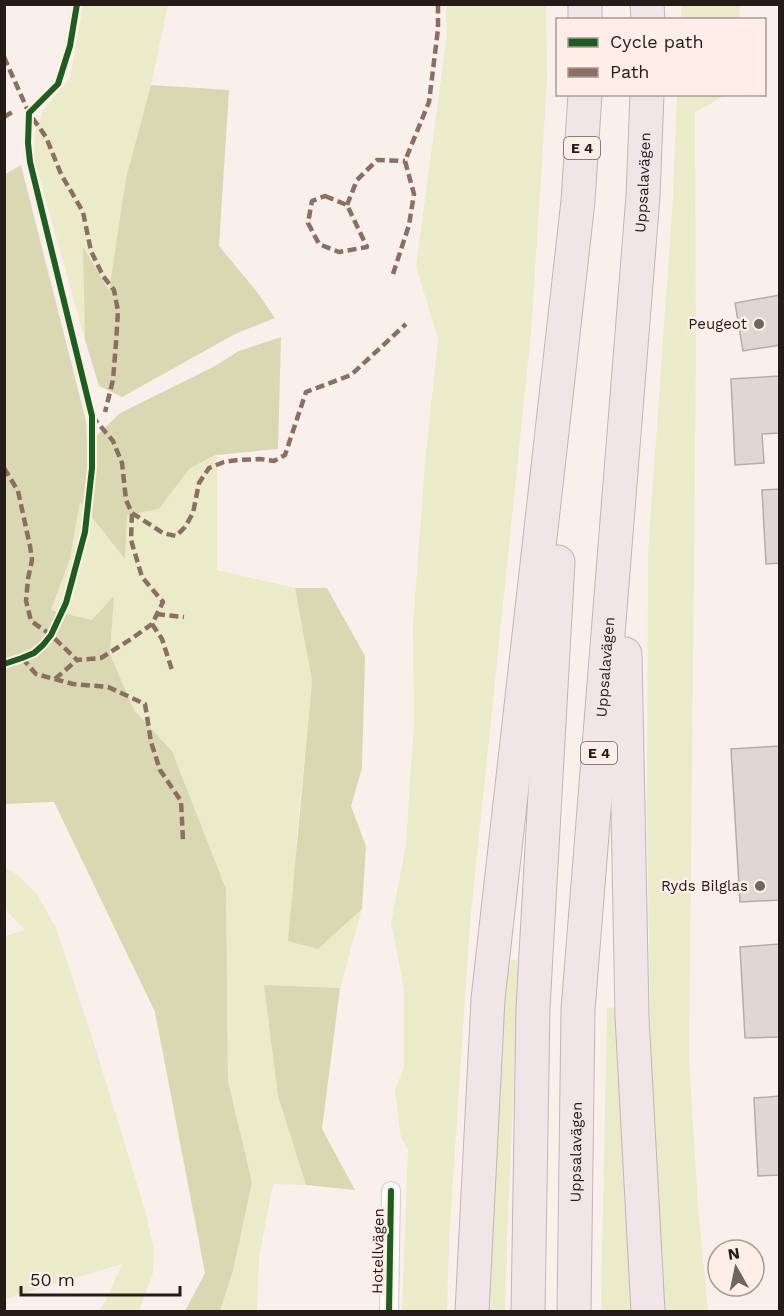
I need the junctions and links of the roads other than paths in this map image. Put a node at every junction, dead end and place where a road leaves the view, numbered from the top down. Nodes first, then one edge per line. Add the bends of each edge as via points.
1 (585, 96) edge
2 (647, 96) edge
3 (643, 196) junction
4 (578, 201) junction
5 (391, 1191) dead end
6 (389, 1311) edge
7 (472, 1311) edge
8 (528, 1311) edge
9 (574, 1311) edge
10 (648, 1311) edge

1 - 4 highway, E 4
2 - 3 highway, Uppsalavägen / E 4
3 - 9 highway, Uppsalavägen / E 4 via 578,1010
3 - 10 highway via 625,634 632,1016
4 - 7 highway via 488,999
4 - 8 highway, E 4 via 533,1008
5 - 6 street, Hotellvägen

